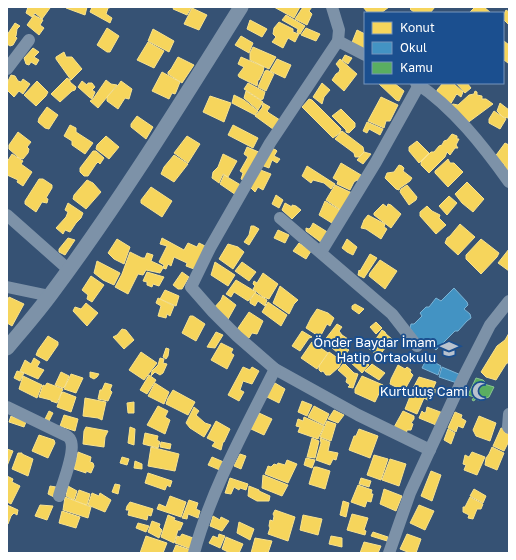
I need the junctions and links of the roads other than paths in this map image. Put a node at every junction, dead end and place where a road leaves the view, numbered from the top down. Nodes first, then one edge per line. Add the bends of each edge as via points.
1 (241, 7) edge
2 (332, 7) edge
3 (29, 40) dead end
4 (338, 41) junction
5 (364, 54) edge
6 (7, 69) edge
7 (418, 84) edge
8 (509, 182) edge
9 (7, 215) edge
10 (280, 218) dead end
11 (321, 252) junction
12 (69, 270) junction
13 (7, 286) edge
14 (50, 296) junction
15 (509, 301) edge
16 (417, 346) dead end
17 (7, 348) edge
18 (275, 369) junction
19 (7, 407) edge
20 (509, 414) edge
21 (509, 428) edge
22 (430, 450) junction
23 (59, 496) dead end
24 (194, 553) edge
25 (389, 553) edge

1 - 12 street via 150,152
2 - 4 street via 339,30
3 - 6 street
4 - 5 street
4 - 18 street via 270,143 210,248 191,287 237,336
7 - 8 street via 441,102 461,123
7 - 11 street via 376,162
9 - 12 street
10 - 11 street
11 - 16 street via 392,314
12 - 14 street
13 - 14 street
14 - 17 street
15 - 22 street via 490,326
18 - 22 street via 358,415
18 - 24 street via 233,454 200,530
19 - 23 street via 70,439 70,462
20 - 21 street
22 - 25 street via 410,493

